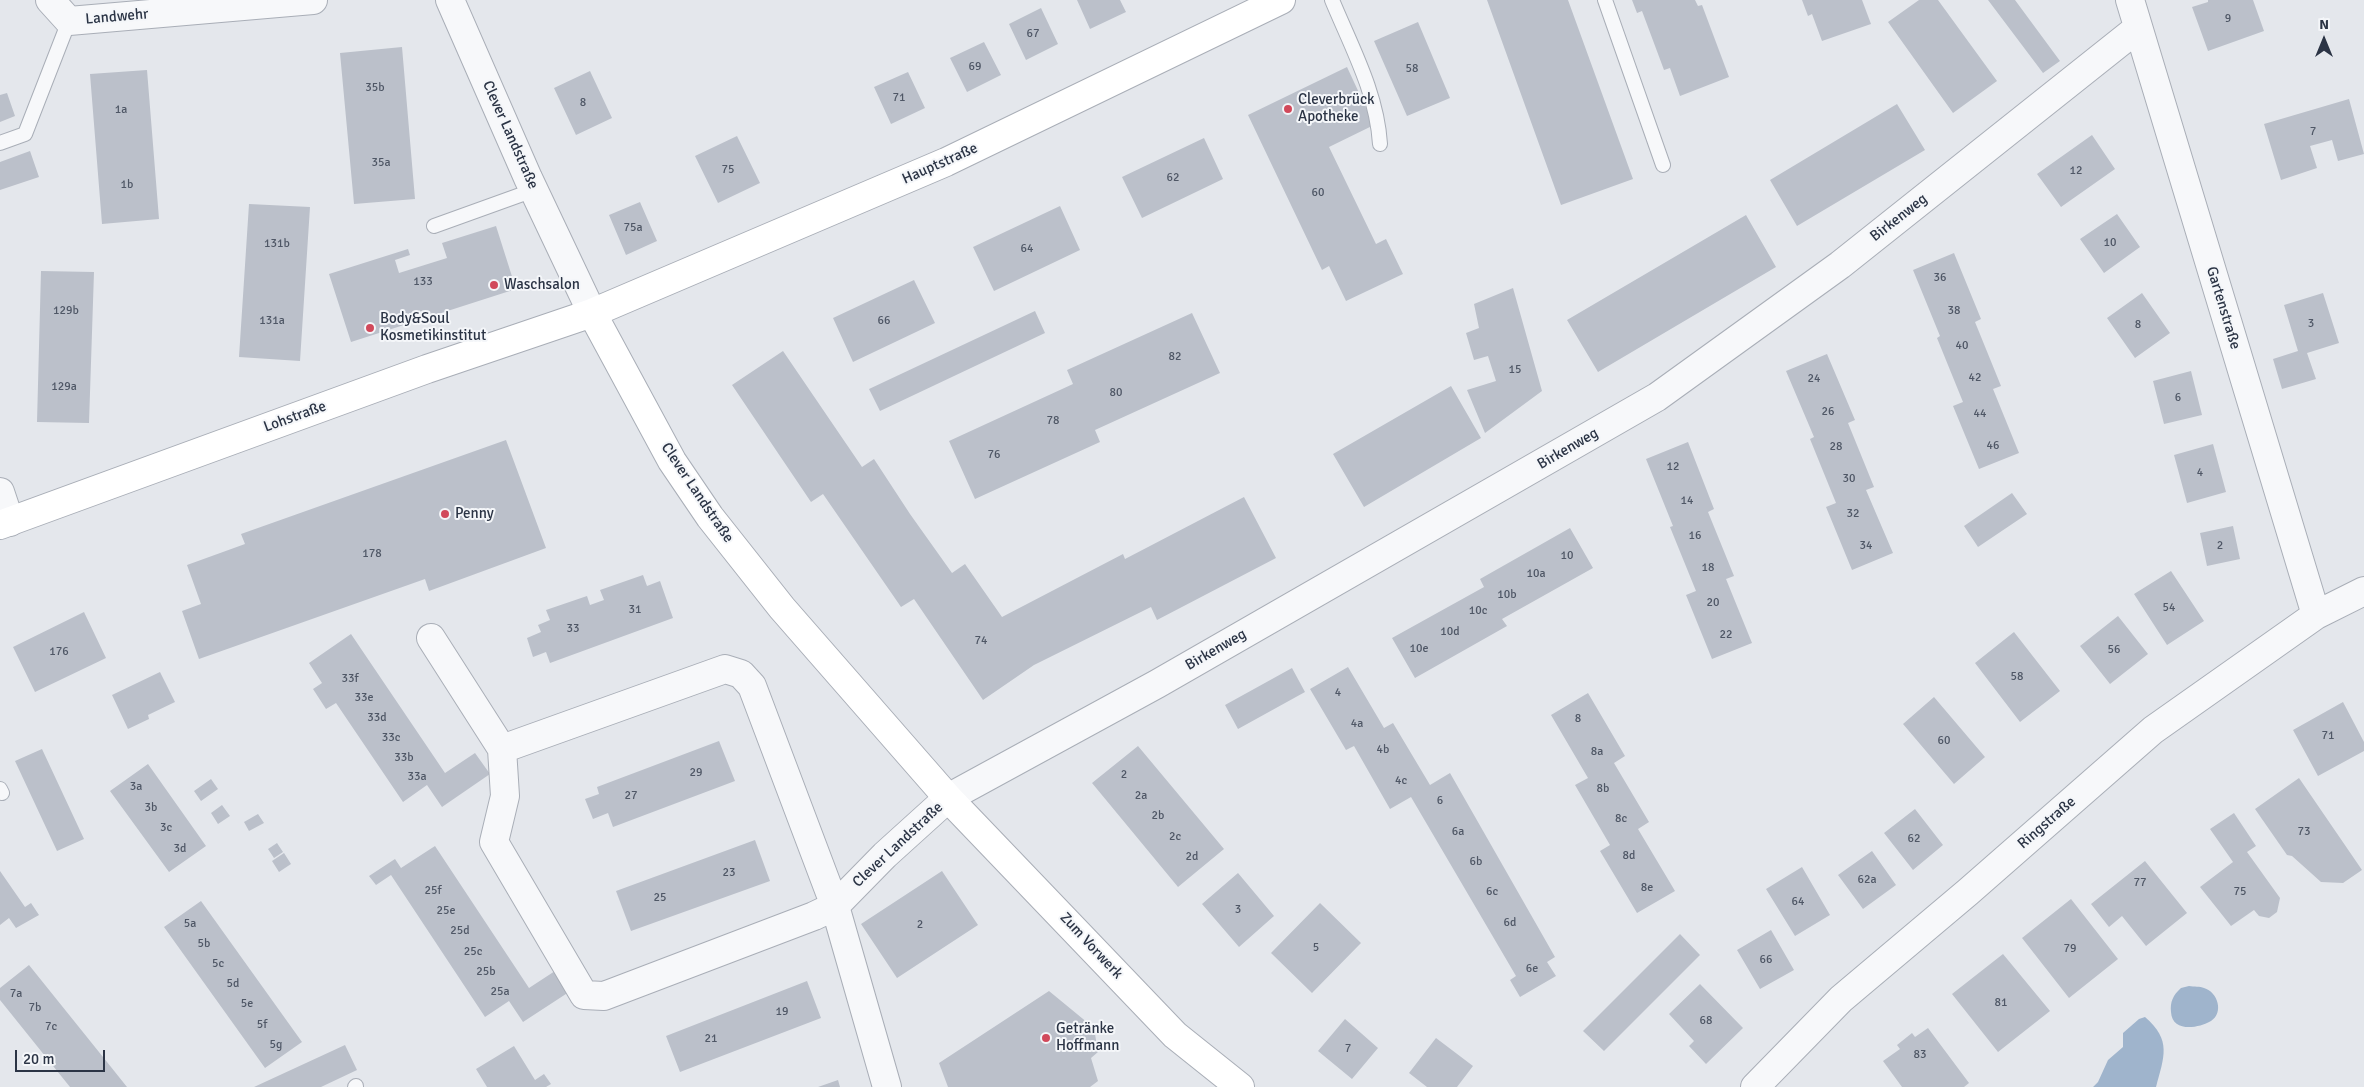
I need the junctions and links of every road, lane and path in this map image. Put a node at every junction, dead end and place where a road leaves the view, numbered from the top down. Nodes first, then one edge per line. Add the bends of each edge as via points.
1 (50, 0) edge
2 (313, 0) edge
3 (450, 0) edge
4 (1281, 0) edge
5 (1332, 0) edge
6 (1605, 0) edge
7 (2130, 0) edge
8 (70, 20) junction
9 (2138, 28) junction
10 (0, 143) edge
11 (1380, 144) dead end
12 (1663, 165) dead end
13 (534, 190) junction
14 (434, 226) dead end
15 (592, 313) junction
16 (0, 492) edge
17 (5, 524) edge
18 (2364, 590) edge
19 (2316, 615) junction
20 (431, 638) dead end
21 (502, 749) junction
22 (948, 798) junction
23 (835, 906) junction
24 (887, 1087) edge
25 (1240, 1087) edge
26 (1755, 1087) edge

1 - 8 street, Landwehr
2 - 8 street, Landwehr
3 - 13 street, Clever Landstraße
4 - 15 main road, Hauptstraße via 946,162
5 - 11 lane via 1370,90 1379,121
6 - 12 lane
7 - 9 street, Gartenstraße
8 - 10 lane via 25,134
9 - 19 street, Gartenstraße
9 - 22 street, Birkenweg via 1840,265 1657,398 1157,684
13 - 14 lane
13 - 15 street, Clever Landstraße
15 - 17 main road, Lohstraße via 427,369
15 - 22 main road, Clever Landstraße via 672,461 710,517 782,608
16 - 17 street
18 - 19 street, Ringstraße
19 - 26 street, Ringstraße via 2153,730 1841,999
20 - 21 street, Clever Landstraße
21 - 23 street via 725,669 741,674 752,686
21 - 23 street, Clever Landstraße via 505,796 494,842 584,995 604,996
22 - 23 street, Clever Landstraße
22 - 25 main road, Zum Vorwerk via 1175,1035
23 - 24 street

